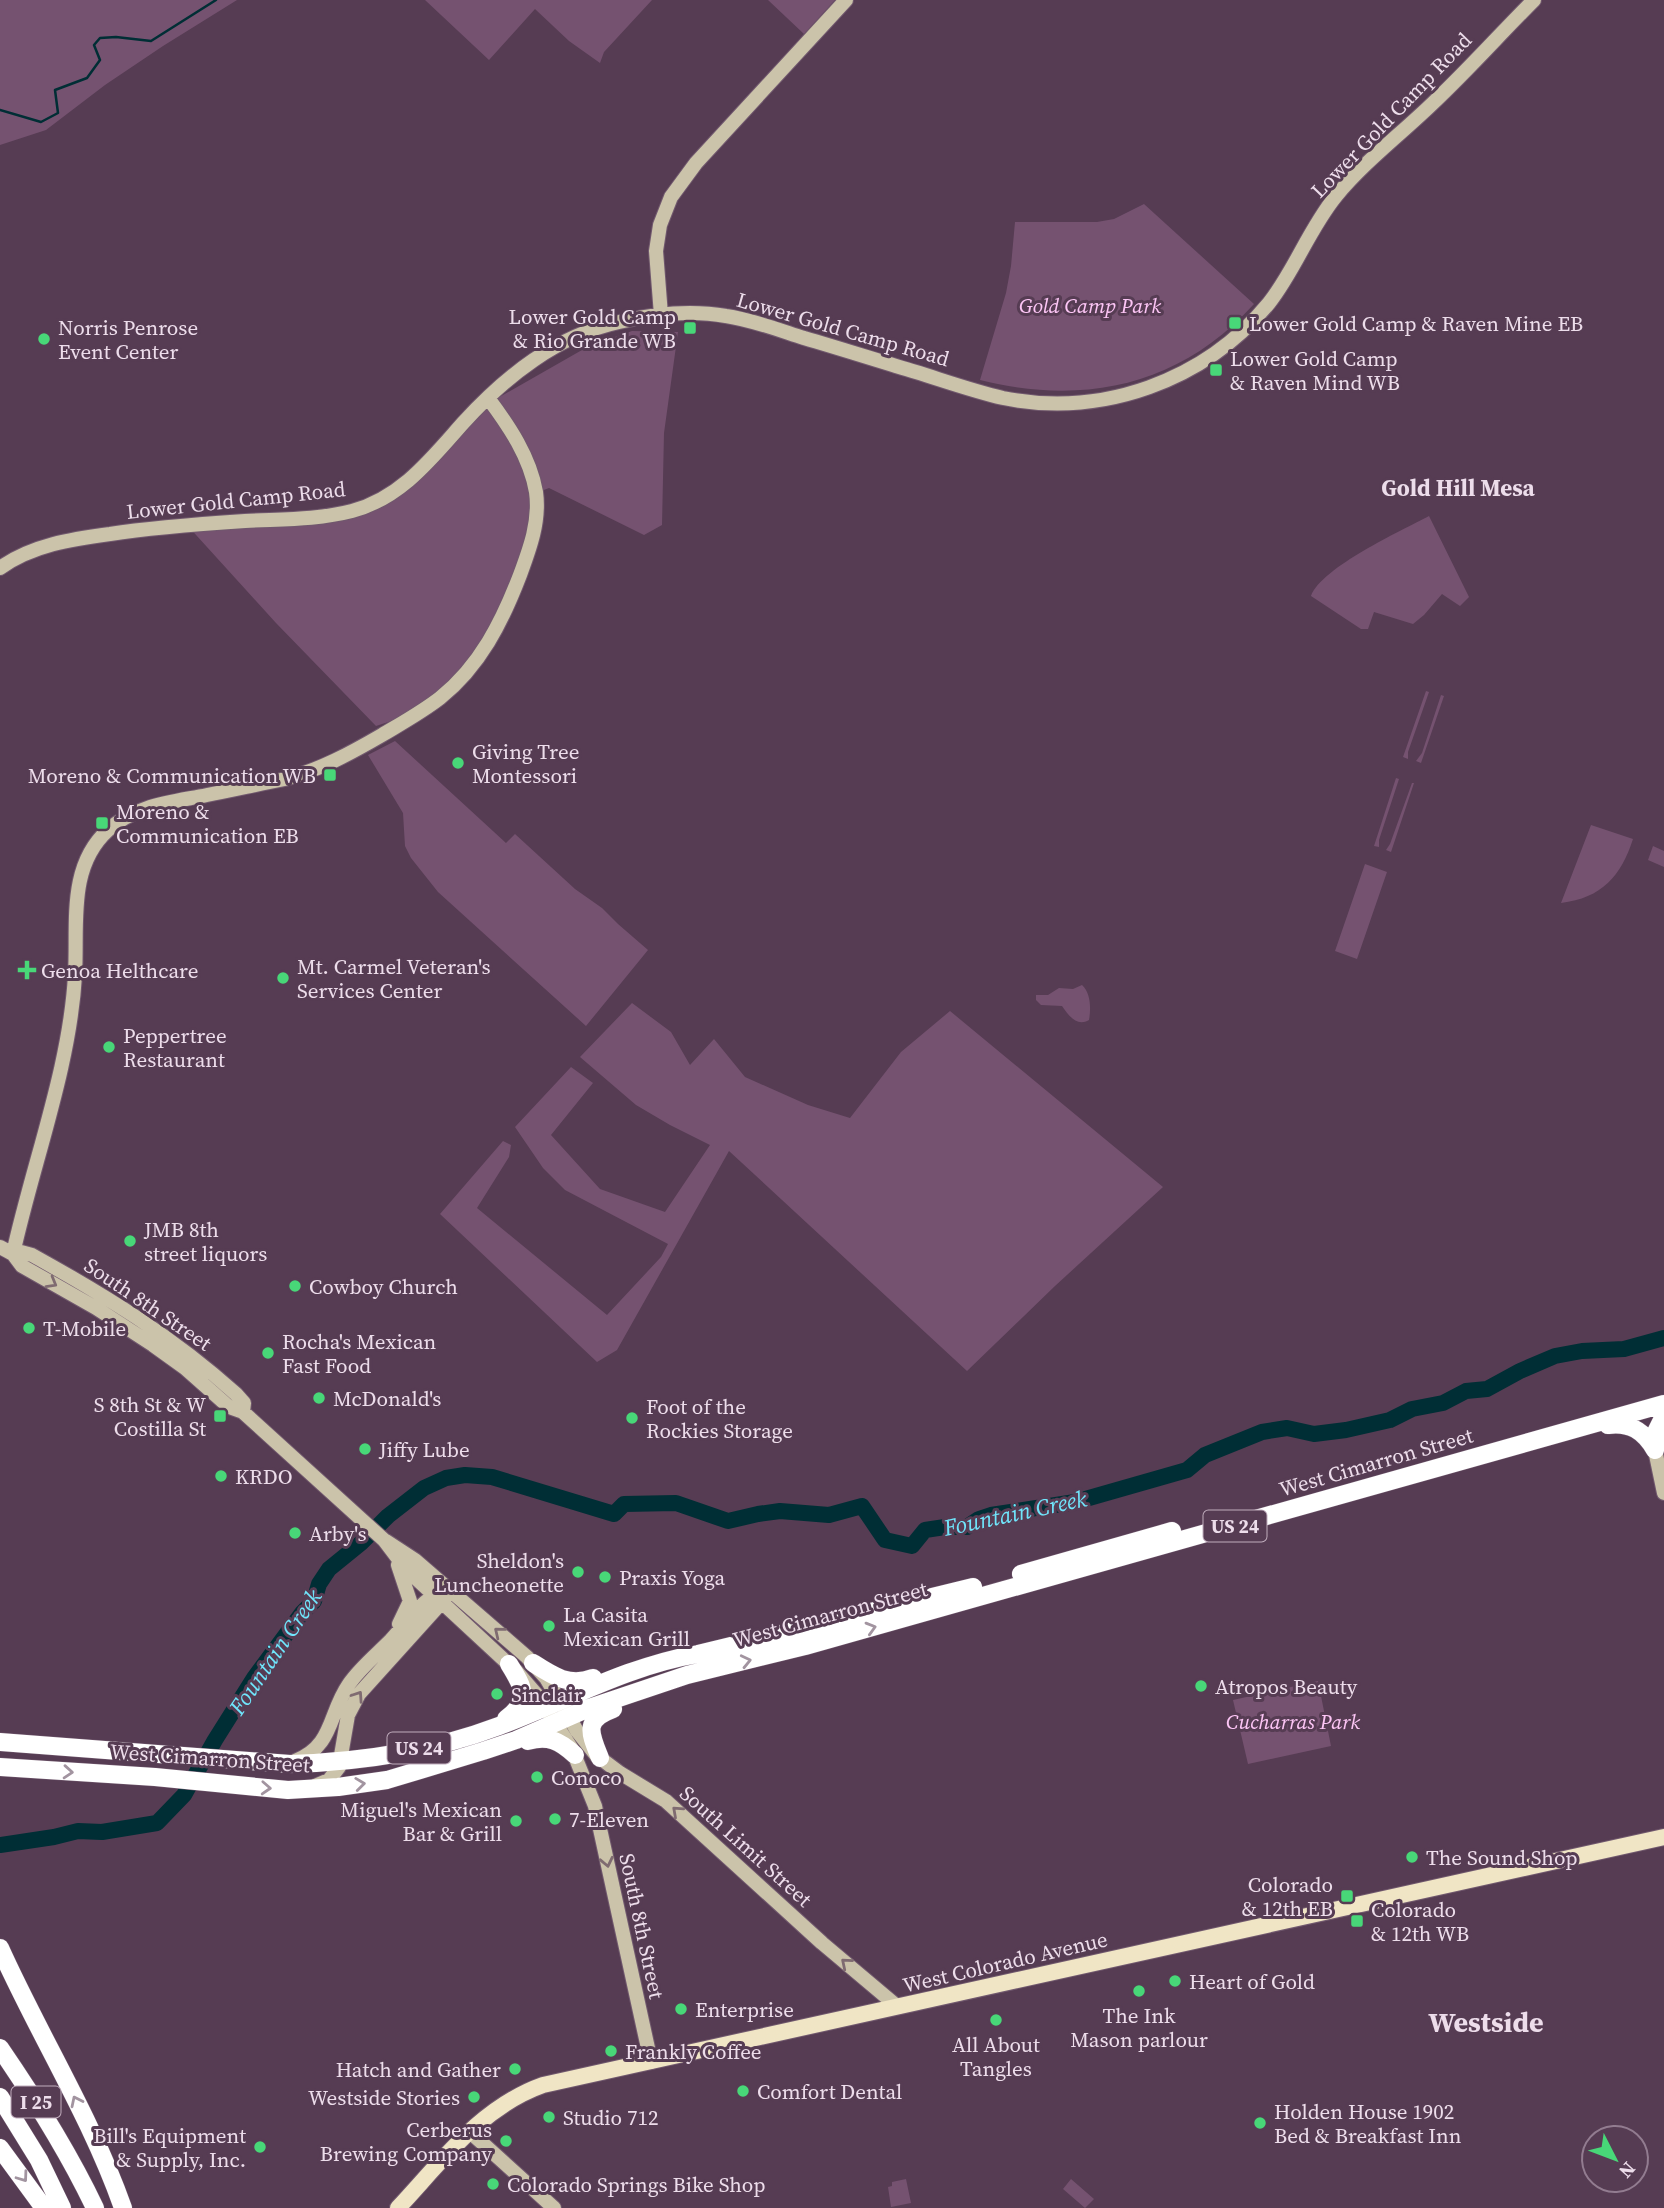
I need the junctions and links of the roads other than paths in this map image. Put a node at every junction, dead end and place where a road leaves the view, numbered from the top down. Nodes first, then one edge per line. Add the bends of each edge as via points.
1 (846, 0) edge
2 (1534, 0) edge
3 (661, 315) junction
4 (488, 398) junction
5 (0, 568) edge
6 (6, 1251) edge
7 (1664, 1392) edge
8 (1664, 1404) edge
9 (1664, 1416) edge
10 (1563, 1433) junction
11 (1655, 1450) junction
12 (1664, 1493) edge
13 (384, 1541) junction
14 (395, 1557) junction
15 (441, 1596) junction
16 (388, 1642) junction
17 (698, 1654) junction
18 (533, 1663) junction
19 (509, 1664) junction
20 (650, 1664) junction
21 (687, 1675) junction
22 (559, 1712) junction
23 (495, 1728) junction
24 (0, 1742) edge
25 (484, 1751) junction
26 (575, 1755) junction
27 (600, 1758) junction
28 (341, 1761) junction
29 (290, 1764) junction
30 (0, 1767) edge
31 (305, 1789) junction
32 (1664, 1837) edge
33 (0, 1948) edge
34 (898, 2007) junction
35 (0, 2048) edge
36 (651, 2062) junction
37 (0, 2097) edge
38 (469, 2131) junction
39 (0, 2148) edge
40 (44, 2208) edge
41 (62, 2208) edge
42 (94, 2208) edge
43 (123, 2208) edge
44 (398, 2208) edge
45 (554, 2208) edge

1 - 3 street via 696,163 671,197 656,251
2 - 3 street, Lower Gold Camp Road via 1335,196 1290,274 1244,330 1194,367 1157,386 1090,401 1027,401 982,392 725,315
3 - 4 street, Lower Gold Camp Road via 619,322 573,338 517,371
4 - 5 street, Lower Gold Camp Road via 411,480 359,509 321,517 88,537 34,550
4 - 6 street via 526,461 537,510 533,542 508,608 475,663 435,702 355,751 307,773 142,809 120,820 90,852 78,889 75,977 66,1042
6 - 13 street, South 8th Street via 22,1266 153,1345 229,1407 243,1412
7 - 17 highway, West Cimarron Street / US 24 via 946,1595
8 - 10 highway, West Cimarron Street / US 24
9 - 11 highway
10 - 11 highway via 1627,1425 1643,1434
21 -> 10 highway, West Cimarron Street / US 24 via 819,1643
11 - 12 street
13 - 14 street, South 8th Street
13 - 15 street, South 8th Street via 407,1553
14 - 15 street, South 8th Street
14 - 16 street via 410,1601
15 - 16 street
18 -> 15 street, South 8th Street via 513,1644
15 - 19 street, South 8th Street
28 -> 15 street via 355,1700
16 - 29 street via 348,1685 322,1744
17 - 20 highway, West Cimarron Street / US 24
17 - 22 highway
18 - 20 highway via 575,1682 639,1662
18 - 22 street, South 8th Street via 546,1678
19 - 22 street, South 8th Street
19 - 23 highway via 523,1700
20 - 22 highway, West Cimarron Street / US 24 via 589,1687
21 - 22 highway, West Cimarron Street / US 24
21 - 27 highway via 596,1717 591,1732
22 - 23 highway, West Cimarron Street / US 24
22 - 25 highway, West Cimarron Street / US 24
22 - 26 street, South 8th Street
22 - 27 street, South Limit Street
23 - 28 highway, West Cimarron Street / US 24 via 438,1744
24 - 29 highway, West Cimarron Street / US 24
25 - 26 highway via 547,1738
31 -> 25 highway, West Cimarron Street / US 24 via 387,1780
26 -> 36 street, South 8th Street via 594,1806
34 -> 27 street, South Limit Street via 666,1801
28 - 29 highway, West Cimarron Street / US 24
28 - 31 street via 329,1780
30 -> 31 highway, West Cimarron Street / US 24
32 - 34 main road, West Colorado Avenue
43 -> 33 highway via 87,2123
34 - 36 main road, West Colorado Avenue
35 - 42 highway, I 25 via 52,2127
36 - 38 main road, West Colorado Avenue via 527,2091
37 - 41 highway, I 25
38 - 44 main road, West Colorado Avenue
38 - 45 street
39 -> 40 highway

